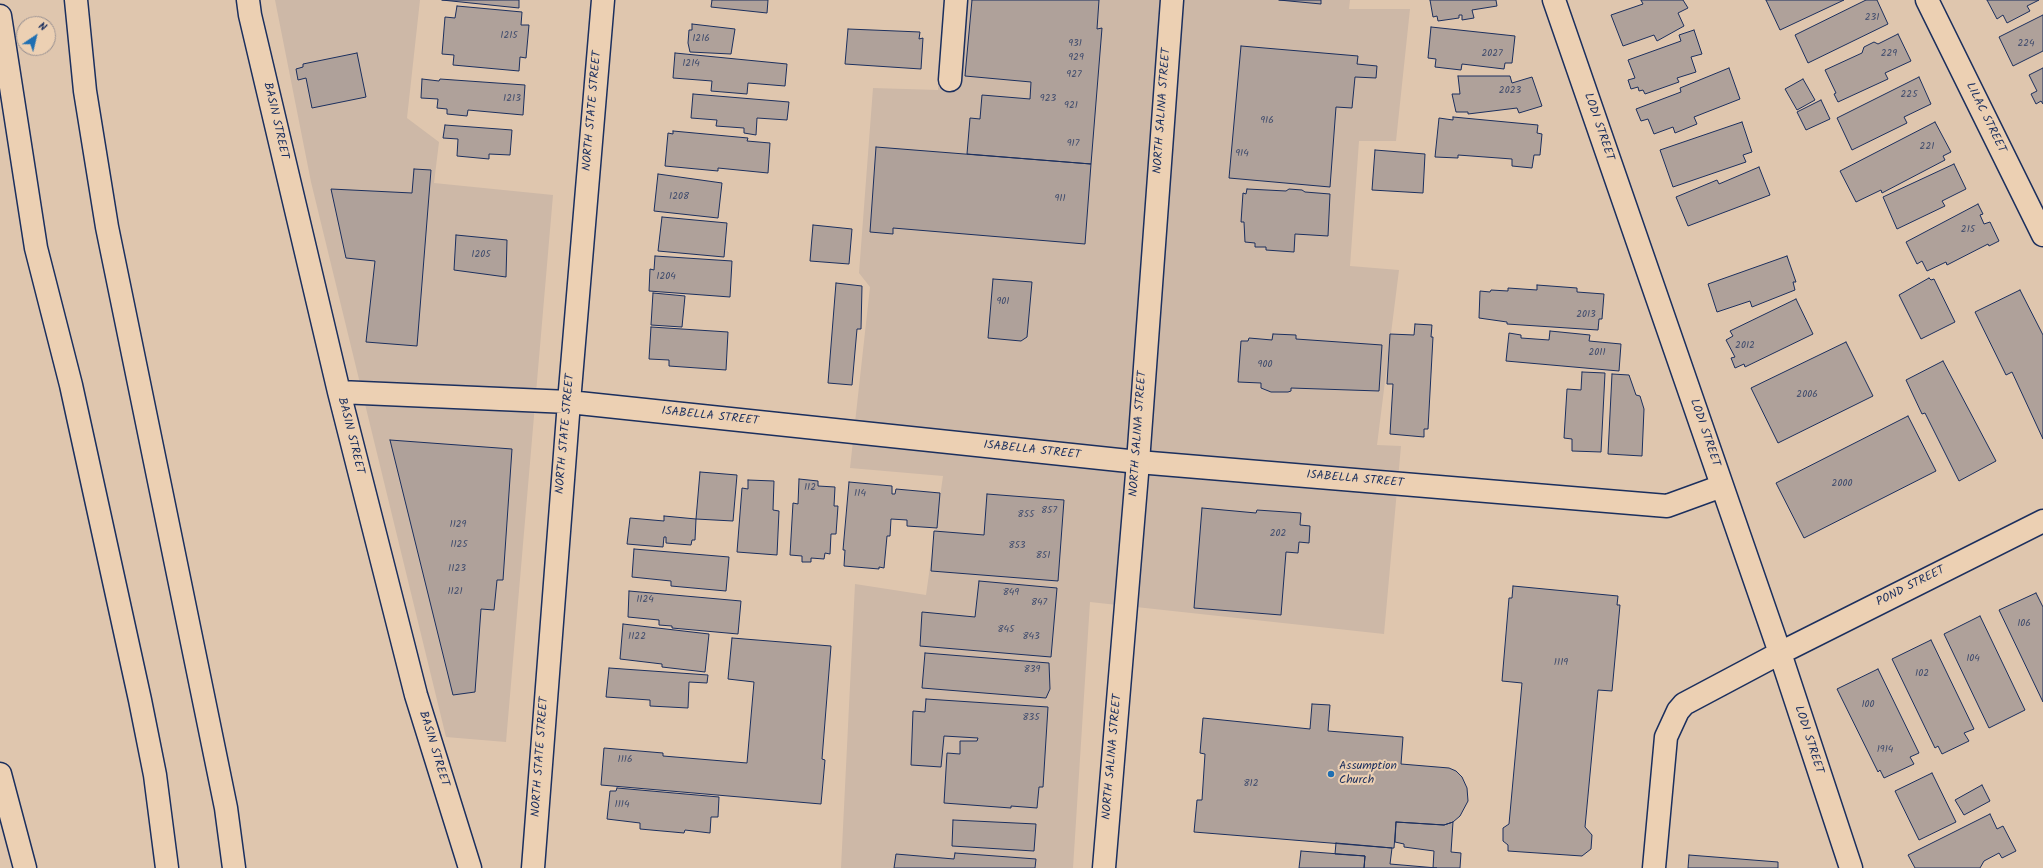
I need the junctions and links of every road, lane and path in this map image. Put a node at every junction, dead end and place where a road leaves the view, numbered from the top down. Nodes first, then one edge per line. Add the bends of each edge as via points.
1 (76, 0) edge
2 (90, 0) edge
3 (248, 0) edge
4 (602, 0) edge
5 (956, 0) edge
6 (1172, 0) edge
7 (1554, 0) edge
8 (1927, 0) edge
9 (0, 16) edge
10 (950, 80) dead end
11 (85, 91) junction
12 (2043, 235) edge
13 (339, 392) junction
14 (569, 402) junction
15 (1138, 462) junction
16 (1722, 486) junction
17 (2043, 521) edge
18 (1780, 653) junction
19 (0, 774) edge
20 (25, 868) edge
21 (167, 868) edge
22 (234, 868) edge
23 (470, 868) edge
24 (533, 868) edge
25 (1104, 868) edge
26 (1654, 868) edge
27 (1851, 868) edge

1 - 11 main road
2 - 11 main road
3 - 13 main road, BASIN STREET
4 - 14 main road, NORTH STATE STREET
5 - 10 main road
6 - 15 main road, NORTH SALINA STREET
7 - 16 main road, LODI STREET
8 - 12 main road, LILAC STREET
9 - 21 main road via 36,248 71,385 140,700 155,775
11 - 22 main road via 107,227 226,808
13 - 14 main road, ISABELLA STREET
13 - 23 main road, BASIN STREET via 416,695
14 - 15 main road, ISABELLA STREET
14 - 24 main road, NORTH STATE STREET
15 - 16 main road, ISABELLA STREET via 1667,506
15 - 25 main road, NORTH SALINA STREET
16 - 18 main road, LODI STREET
17 - 18 main road, POND STREET
18 - 26 main road, POND STREET via 1684,704 1678,711 1666,736
18 - 27 main road, LODI STREET
19 - 20 main road

